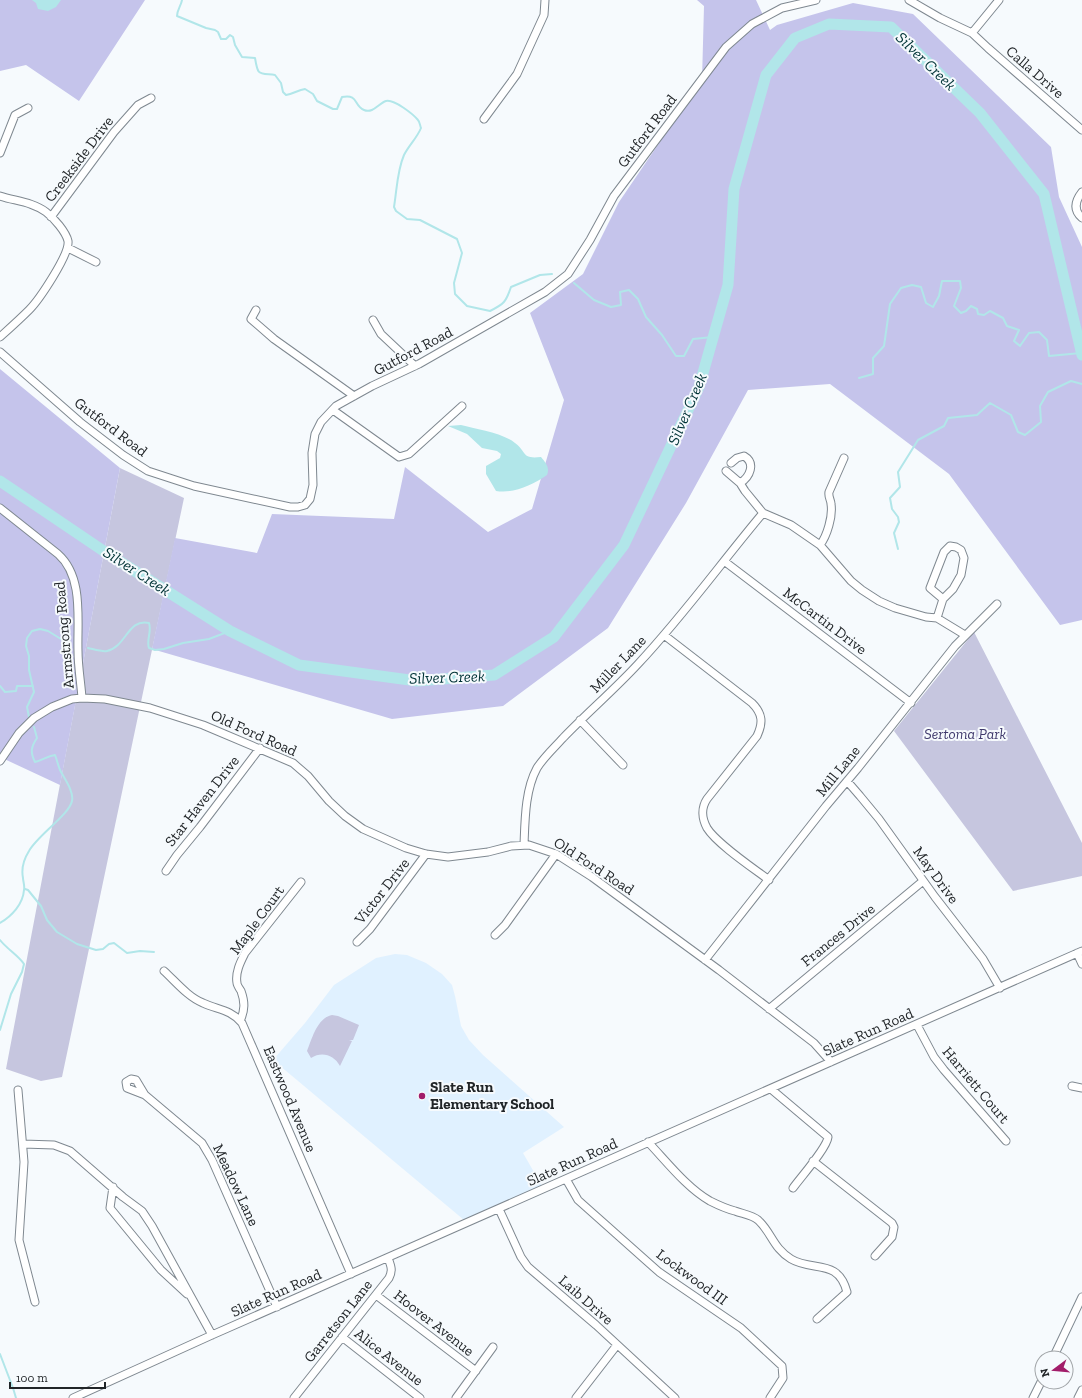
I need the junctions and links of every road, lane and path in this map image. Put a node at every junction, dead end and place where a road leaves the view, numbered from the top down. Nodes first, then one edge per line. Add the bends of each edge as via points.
1 (545, 0) edge
2 (816, 0) edge
3 (909, 0) edge
4 (999, 0) edge
5 (787, 3) edge
6 (972, 33) junction
7 (151, 98) dead end
8 (28, 108) dead end
9 (484, 119) dead end
10 (1082, 130) edge
11 (0, 153) edge
12 (1082, 192) edge
13 (0, 196) edge
14 (51, 217) junction
15 (1082, 218) edge
16 (68, 248) junction
17 (96, 262) dead end
18 (256, 310) dead end
19 (373, 320) dead end
20 (0, 337) edge
21 (0, 352) edge
22 (415, 366) junction
23 (354, 396) junction
24 (462, 406) dead end
25 (333, 410) junction
26 (844, 458) dead end
27 (731, 463) dead end
28 (726, 471) dead end
29 (740, 483) junction
30 (0, 508) edge
31 (763, 513) junction
32 (820, 544) junction
33 (724, 561) junction
34 (943, 599) junction
35 (997, 604) dead end
36 (937, 618) junction
37 (664, 635) junction
38 (965, 635) junction
39 (82, 698) junction
40 (911, 703) junction
41 (580, 720) junction
42 (260, 748) junction
43 (0, 761) edge
44 (623, 765) dead end
45 (847, 781) junction
46 (524, 845) junction
47 (426, 854) junction
48 (556, 854) junction
49 (166, 871) dead end
50 (769, 880) junction
51 (923, 881) junction
52 (301, 882) dead end
53 (495, 934) dead end
54 (357, 942) dead end
55 (1080, 952) edge
56 (705, 960) junction
57 (1082, 964) edge
58 (164, 971) dead end
59 (1000, 988) junction
60 (769, 1009) junction
61 (240, 1021) junction
62 (917, 1025) junction
63 (831, 1062) junction
64 (1072, 1086) dead end
65 (771, 1088) junction
66 (1082, 1088) edge
67 (18, 1090) dead end
68 (144, 1095) dead end
69 (1006, 1141) dead end
70 (648, 1142) junction
71 (23, 1144) junction
72 (813, 1161) junction
73 (566, 1179) junction
74 (112, 1187) junction
75 (792, 1188) dead end
76 (499, 1208) junction
77 (875, 1256) dead end
78 (388, 1258) junction
79 (351, 1274) junction
80 (376, 1294) junction
81 (191, 1298) junction
82 (1081, 1300) edge
83 (35, 1302) dead end
84 (277, 1307) junction
85 (817, 1318) dead end
86 (212, 1335) junction
87 (342, 1337) junction
88 (618, 1345) junction
89 (493, 1347) dead end
90 (1057, 1350) edge
91 (476, 1371) junction
92 (1082, 1390) edge
93 (73, 1398) edge
94 (294, 1398) edge
95 (420, 1398) edge
96 (456, 1398) edge
97 (576, 1398) edge
98 (676, 1398) edge
99 (770, 1398) edge
100 (1078, 1398) edge

1 - 9 street via 544,15 517,74
2 - 5 street, Gutford Road
3 - 6 street
4 - 6 street
5 - 22 street, Gutford Road via 752,24 726,47 614,196 568,274 545,292
6 - 10 street, Calla Drive
7 - 14 street, Creekside Drive via 138,105 114,132
8 - 11 street via 15,115
12 - 15 street via 1076,208
13 - 14 street via 24,201
14 - 16 street, Creekside Drive via 68,240
16 - 17 street
16 - 20 street via 50,281 30,309
18 - 23 street via 251,319 286,348
19 - 22 street via 381,334
21 - 25 street, Gutford Road via 80,422 148,471 194,486 290,507 305,505 310,499 315,434 321,422
22 - 23 street, Gutford Road
23 - 25 street, Gutford Road
24 - 25 street via 409,454 399,457
26 - 32 street via 829,492 831,507 827,534
27 - 29 street via 744,456 750,462 750,473
28 - 29 street
29 - 31 street
30 - 39 street, Armstrong Road via 58,554 70,568 77,599
31 - 32 street via 791,525
31 - 33 street, Miller Lane
32 - 36 street via 851,581 879,601 908,612
33 - 37 street, Miller Lane
33 - 40 street, McCartin Drive
34 - 34 street via 961,575 964,558 961,550 956,547 950,546 944,552 930,588
34 - 36 street
35 - 38 street, Mill Lane
36 - 38 street
37 - 41 street, Miller Lane via 638,665
37 - 50 street via 752,703 761,715 757,736 704,803 703,813 705,824 712,834
38 - 40 street, Mill Lane
39 - 42 street, Old Ford Road via 105,699 150,708 203,725
39 - 43 street, Old Ford Road via 62,703 34,718 19,733
40 - 45 street, Mill Lane
41 - 44 street
41 - 46 street, Miller Lane via 546,757 532,780 526,811
42 - 47 street, Old Ford Road via 284,758 300,769 336,809 363,829
42 - 49 street, Star Haven Drive
45 - 50 street, Mill Lane
45 - 51 street, May Drive via 879,819
46 - 47 street, Old Ford Road via 448,857
46 - 48 street, Old Ford Road
47 - 54 street, Victor Drive via 370,929
48 - 53 street via 505,925
48 - 56 street, Old Ford Road via 592,877
50 - 56 street, Mill Lane
51 - 59 street, May Drive via 982,959
51 - 60 street, Frances Drive
52 - 61 street, Maple Court via 245,953 240,963 237,983 245,1007
55 - 57 street
55 - 59 street, Slate Run Road
56 - 60 street, Old Ford Road
58 - 61 street, Eastwood Avenue via 195,999 229,1012
59 - 62 street, Slate Run Road
60 - 63 street, Old Ford Road via 814,1043
61 - 79 street, Eastwood Avenue
62 - 63 street, Slate Run Road
62 - 69 street, Harriett Court via 934,1057
63 - 65 street, Slate Run Road
64 - 66 street
65 - 70 street, Slate Run Road
65 - 72 street via 828,1137 828,1141
67 - 71 street
68 - 84 street, Meadow Lane via 202,1143 212,1160
70 - 73 street, Slate Run Road
70 - 85 street via 701,1194 711,1201 757,1219 781,1253 808,1265 829,1268 845,1282 847,1292
71 - 74 street via 54,1146 70,1151
71 - 83 street via 18,1240
72 - 75 street
72 - 77 street via 892,1223 892,1237
73 - 76 street, Slate Run Road
73 - 99 street, Lockwood III via 578,1200 659,1272 741,1328 782,1366 783,1378
74 - 81 street via 142,1211
74 - 81 street via 110,1208 161,1270
76 - 78 street, Slate Run Road
76 - 88 street, Laib Drive via 528,1267
78 - 79 street, Slate Run Road
78 - 80 street, Garretson Lane via 392,1272
79 - 84 street, Slate Run Road
80 - 87 street, Garretson Lane
80 - 91 street, Hoover Avenue
81 - 86 street
82 - 90 street
84 - 86 street, Slate Run Road
86 - 93 street, Slate Run Road
87 - 94 street, Garretson Lane
87 - 95 street, Alice Avenue
88 - 97 street
88 - 98 street, Laib Drive
89 - 91 street
91 - 96 street
92 - 100 street

